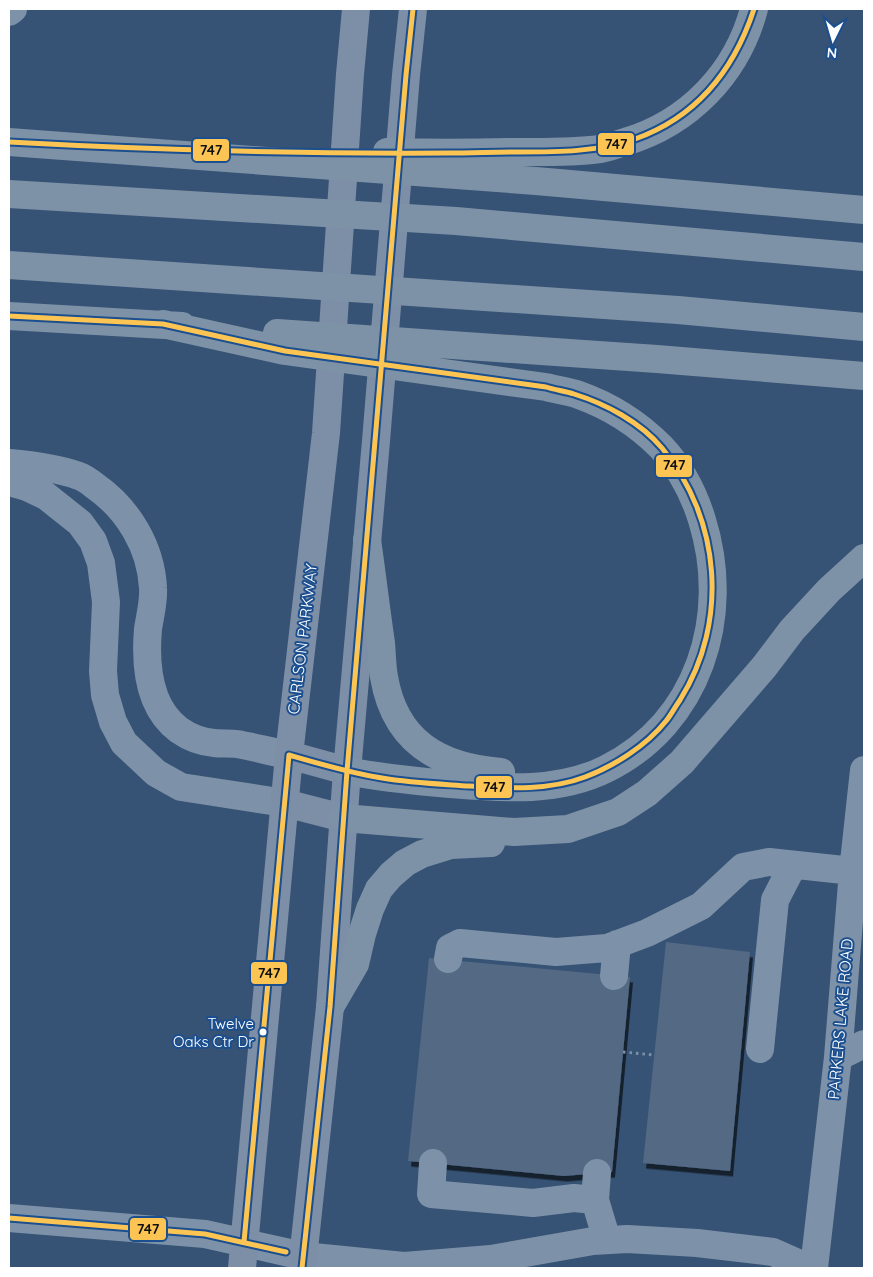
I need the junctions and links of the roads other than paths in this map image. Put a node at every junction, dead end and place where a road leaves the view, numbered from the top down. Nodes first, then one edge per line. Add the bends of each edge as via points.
1 (13, 9) edge
2 (356, 9) edge
3 (413, 9) edge
4 (754, 9) edge
5 (9, 12) edge
6 (9, 142) edge
7 (103, 148) junction
8 (9, 194) edge
9 (864, 210) edge
10 (864, 257) edge
11 (9, 265) edge
12 (9, 316) edge
13 (163, 324) junction
14 (864, 327) edge
15 (864, 376) edge
16 (9, 462) edge
17 (9, 482) edge
18 (367, 540) junction
19 (864, 558) edge
20 (289, 755) junction
21 (864, 770) edge
22 (347, 771) junction
23 (569, 782) junction
24 (285, 803) junction
25 (343, 818) junction
26 (552, 830) junction
27 (793, 864) junction
28 (854, 871) junction
29 (617, 944) junction
30 (448, 959) dead end
31 (614, 976) dead end
32 (330, 1007) junction
33 (864, 1044) edge
34 (760, 1050) dead end
35 (838, 1057) junction
36 (433, 1163) dead end
37 (598, 1173) dead end
38 (595, 1200) junction
39 (9, 1218) edge
40 (607, 1240) junction
41 (243, 1255) edge
42 (302, 1262) edge
43 (809, 1268) edge
44 (814, 1268) edge

1 - 5 street
2 - 20 main road, CARLSON PARKWAY via 326,433
3 - 18 main road
4 - 7 highway via 725,72 703,98 662,128 601,149 448,153
6 - 7 highway
7 - 9 highway
8 - 10 highway via 456,221
11 - 14 highway via 659,309
12 - 13 highway
13 - 15 highway
13 - 23 highway via 285,351 546,387 579,395 627,418 662,448 688,485 698,506 710,550 712,604 702,660 686,696 657,734 633,754 605,770
16 - 20 street via 45,466 82,476 120,506 139,536 149,562 153,589 148,670 154,696 178,729 214,744 235,744
17 - 24 street via 46,496 80,523 93,541 101,563 106,602 105,695 124,743 156,773 181,787
18 - 22 main road
18 - 23 highway via 384,677 390,700 406,733 420,746 457,764
19 - 26 highway via 792,630 682,762 647,793 618,812 568,829
20 - 22 main road
20 - 24 main road, CARLSON PARKWAY
21 - 28 street, PARKERS LAKE ROAD
22 - 23 highway via 382,778 506,788
22 - 25 main road
24 - 25 main road
24 - 41 main road, CARLSON PARKWAY
25 - 26 highway via 514,832
25 - 32 main road
26 - 32 highway via 486,844 451,846 422,854 405,863 380,889 365,926 355,964
27 - 28 street
27 - 29 street via 769,862 743,867 700,906
27 - 34 street via 775,900
28 - 35 street, PARKERS LAKE ROAD
29 - 30 street via 607,948 556,952 460,943 450,948
29 - 31 street
32 - 42 main road
33 - 35 street
35 - 44 street, PARKERS LAKE ROAD
36 - 38 street via 431,1194 533,1203 574,1198
37 - 38 street
38 - 40 street
39 - 41 street via 205,1234
40 - 42 street via 491,1259 404,1266
40 - 43 street via 664,1240 773,1252
41 - 42 street

